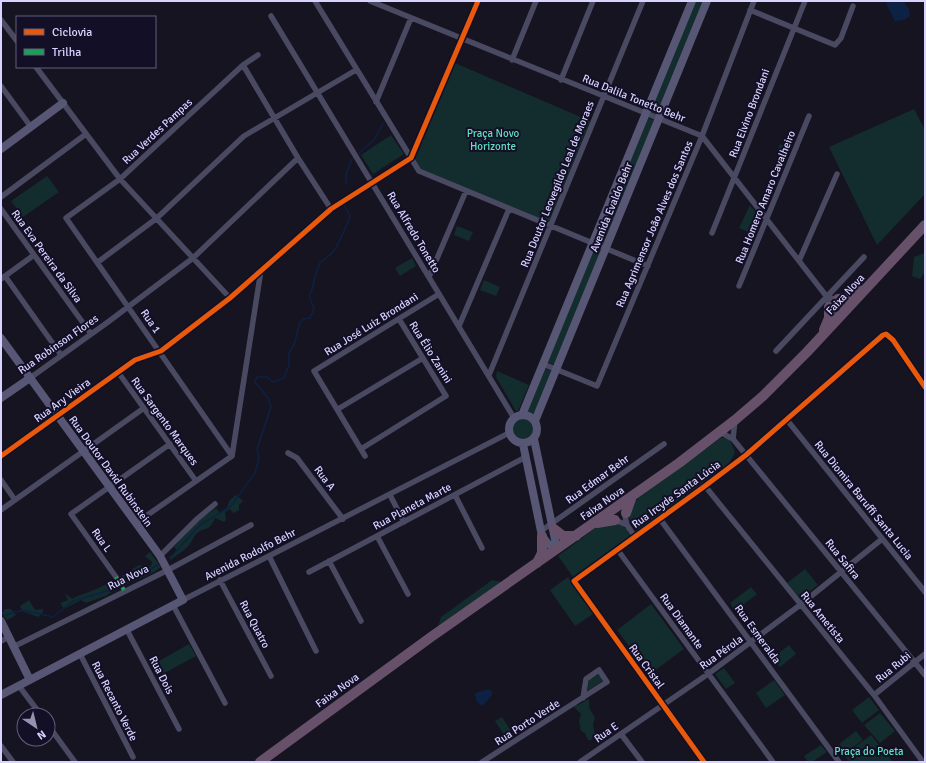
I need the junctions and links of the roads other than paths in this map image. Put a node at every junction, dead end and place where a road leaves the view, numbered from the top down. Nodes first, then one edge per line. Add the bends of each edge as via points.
1 (315, 1) edge
2 (370, 1) edge
3 (478, 1) edge
4 (536, 1) edge
5 (593, 1) edge
6 (643, 1) edge
7 (692, 1) edge
8 (707, 1) edge
9 (754, 1) edge
10 (805, 1) edge
11 (853, 6) dead end
12 (750, 10) junction
13 (271, 16) dead end
14 (411, 18) junction
15 (1, 20) edge
16 (794, 28) junction
17 (463, 39) junction
18 (16, 40) edge
19 (258, 55) dead end
20 (512, 60) junction
21 (243, 65) junction
22 (37, 68) edge
23 (356, 70) junction
24 (561, 80) junction
25 (1, 86) edge
26 (318, 91) junction
27 (604, 97) junction
28 (376, 102) junction
29 (63, 103) junction
30 (646, 114) junction
31 (809, 116) dead end
32 (274, 118) junction
33 (659, 120) junction
34 (31, 127) junction
35 (86, 134) junction
36 (702, 136) junction
37 (1, 148) edge
38 (298, 158) junction
39 (411, 158) junction
40 (837, 174) dead end
41 (734, 178) junction
42 (120, 179) junction
43 (373, 183) junction
44 (466, 191) junction
45 (1, 197) edge
46 (1, 209) edge
47 (331, 209) junction
48 (508, 209) junction
49 (66, 218) joint
50 (157, 218) junction
51 (767, 220) junction
52 (925, 225) edge
53 (551, 227) junction
54 (712, 233) dead end
55 (592, 244) junction
56 (606, 250) junction
57 (34, 255) junction
58 (864, 257) dead end
59 (194, 258) junction
60 (799, 261) junction
61 (98, 262) junction
62 (648, 266) junction
63 (261, 270) junction
64 (429, 277) junction
65 (3, 278) edge
66 (872, 283) junction
67 (739, 286) dead end
68 (439, 294) junction
69 (827, 297) junction
70 (230, 298) junction
71 (838, 299) junction
72 (129, 307) junction
73 (829, 307) junction
74 (843, 314) junction
75 (399, 319) junction
76 (459, 326) junction
77 (91, 334) junction
78 (1, 338) edge
79 (820, 339) junction
80 (776, 351) dead end
81 (161, 352) junction
82 (61, 355) junction
83 (423, 358) junction
84 (543, 364) junction
85 (556, 369) junction
86 (118, 372) junction
87 (489, 375) junction
88 (30, 378) junction
89 (925, 387) edge
90 (1, 398) edge
91 (144, 408) junction
92 (338, 409) junction
93 (57, 415) junction
94 (518, 416) junction
95 (735, 420) junction
96 (787, 420) junction
97 (535, 421) junction
98 (720, 432) junction
99 (509, 433) junction
100 (534, 439) junction
101 (734, 439) junction
102 (170, 444) junction
103 (523, 444) junction
104 (664, 444) dead end
105 (361, 448) junction
106 (83, 452) junction
107 (288, 453) dead end
108 (746, 455) junction
109 (1, 456) edge
110 (232, 456) junction
111 (365, 456) dead end
112 (524, 458) junction
113 (1, 480) edge
114 (196, 481) junction
115 (705, 486) junction
116 (109, 487) junction
117 (390, 495) junction
118 (455, 495) junction
119 (633, 496) junction
120 (15, 500) junction
121 (215, 504) dead end
122 (615, 509) junction
123 (1, 510) edge
124 (626, 513) junction
125 (343, 519) junction
126 (660, 519) junction
127 (615, 520) junction
128 (404, 522) junction
129 (136, 523) junction
130 (251, 525) dead end
131 (592, 525) junction
132 (627, 525) junction
133 (553, 526) junction
134 (541, 533) junction
135 (377, 536) junction
136 (576, 536) junction
137 (635, 537) junction
138 (882, 539) junction
139 (482, 548) dead end
140 (557, 549) junction
141 (617, 549) junction
142 (160, 556) junction
143 (268, 556) junction
144 (329, 561) junction
145 (537, 563) junction
146 (168, 570) junction
147 (309, 572) dead end
148 (841, 572) junction
149 (116, 578) dead end
150 (220, 580) junction
151 (574, 581) joint
152 (925, 592) edge
153 (408, 594) dead end
154 (183, 600) junction
155 (173, 605) junction
156 (800, 605) junction
157 (1, 621) edge
158 (361, 621) dead end
159 (128, 630) junction
160 (9, 637) junction
161 (1, 641) edge
162 (752, 641) junction
163 (14, 647) junction
164 (316, 651) dead end
165 (80, 654) junction
166 (925, 654) edge
167 (915, 662) junction
168 (708, 674) junction
169 (925, 675) edge
170 (271, 676) dead end
171 (30, 680) junction
172 (19, 686) junction
173 (1, 695) edge
174 (874, 695) junction
175 (583, 698) junction
176 (225, 703) dead end
177 (662, 705) junction
178 (35, 707) edge
179 (644, 718) joint
180 (179, 729) dead end
181 (621, 734) junction
182 (56, 736) edge
183 (1, 746) edge
184 (133, 757) dead end
185 (583, 761) edge
186 (922, 761) edge
187 (13, 762) edge
188 (75, 762) edge
189 (260, 762) edge
190 (482, 762) edge
191 (642, 762) edge
192 (704, 762) edge
193 (773, 762) edge
194 (839, 762) edge

1 - 23 street
2 - 14 street, Rua Dalila Tonetto Behr
3 - 17 street
4 - 20 street
5 - 24 street
6 - 27 street, Rua Doutor Leovegildo Leal de Moraes
7 - 30 street, Avenida Evaldo Behr
8 - 33 street, Avenida Evaldo Behr
9 - 12 street, Rua Agrimensor João Alves dos Santos
10 - 16 street, Rua Elvino Brondani
11 - 16 street via 839,43 833,45
12 - 16 street
12 - 36 street, Rua Agrimensor João Alves dos Santos
13 - 26 street, Rua Alfredo Tonetto
14 - 17 street, Rua Dalila Tonetto Behr
14 - 28 street
15 - 18 street
16 - 41 street, Rua Elvino Brondani
17 - 20 street, Rua Dalila Tonetto Behr
17 - 39 street
19 - 21 street, Rua Verdes Pampas
20 - 24 street, Rua Dalila Tonetto Behr
21 - 32 street
21 - 42 street, Rua Verdes Pampas
22 - 29 street
23 - 26 street
23 - 28 street
24 - 27 street, Rua Dalila Tonetto Behr
25 - 34 street
26 - 32 street
26 - 43 street, Rua Alfredo Tonetto
27 - 30 street, Rua Dalila Tonetto Behr
27 - 53 street, Rua Doutor Leovegildo Leal de Moraes
28 - 39 street
29 - 34 street
29 - 35 street
30 - 33 street, Rua Dalila Tonetto Behr
30 - 55 street, Avenida Evaldo Behr
31 - 51 street, Rua Homero Amaro Cavalheiro
32 - 38 street
32 - 50 street via 244,136
33 - 36 street, Rua Dalila Tonetto Behr
33 - 56 street, Avenida Evaldo Behr
34 - 37 street
35 - 42 street
35 - 45 street
36 - 41 street
36 - 62 street, Rua Agrimensor João Alves dos Santos
38 - 47 street
38 - 59 street, Rua Robinson Flores
39 - 43 street
39 - 44 street via 419,171
40 - 60 street
41 - 51 street
41 - 54 street, Rua Elvino Brondani
42 - 49 street, Rua Verdes Pampas
42 - 50 street
43 - 47 street
43 - 64 street, Rua Alfredo Tonetto
44 - 48 street
44 - 64 street
46 - 57 street, Rua Eva Pereira da Silva
47 - 63 street
48 - 53 street
48 - 76 street
49 - 61 street, Rua 1
50 - 59 street
50 - 61 street
51 - 60 street
51 - 67 street, Rua Homero Amaro Cavalheiro
52 - 66 highway, Faixa Nova
53 - 55 street
53 - 87 street, Rua Doutor Leovegildo Leal de Moraes
55 - 56 street
55 - 84 street, Avenida Evaldo Behr
56 - 62 street
56 - 85 street, Avenida Evaldo Behr
57 - 65 street
57 - 77 street, Rua Eva Pereira da Silva
58 - 69 street
59 - 70 street
59 - 72 street, Rua Robinson Flores
60 - 69 street
61 - 72 street, Rua 1
62 - 85 street, Rua Agrimensor João Alves dos Santos via 597,386
63 - 70 street
63 - 110 street
64 - 68 street, Rua Alfredo Tonetto
65 - 82 street
66 - 71 highway via 848,298
66 - 74 highway, Faixa Nova
68 - 75 street, Rua José Luiz Brondani
68 - 76 street, Rua Alfredo Tonetto
69 - 71 street
69 - 73 street
69 - 80 street
70 - 81 street
71 - 74 street
72 - 77 street, Rua Robinson Flores
72 - 81 street, Rua 1
73 - 74 street via 834,314
73 - 79 highway via 829,318
74 - 79 highway, Faixa Nova
75 - 83 street, Rua Élio Zanini
75 - 92 street, Rua José Luiz Brondani via 314,371
76 - 87 street, Rua Alfredo Tonetto
77 - 82 street, Rua Robinson Flores
78 - 88 street, Rua Doutor David Rubinstein
79 - 95 highway, Faixa Nova
81 - 86 street, Rua Ary Vieira via 135,360
81 - 110 street, Rua 1
82 - 88 street, Rua Robinson Flores
83 - 92 street
83 - 105 street, Rua Élio Zanini via 446,396
84 - 85 street
84 - 94 street, Avenida Evaldo Behr
85 - 97 street, Avenida Evaldo Behr
86 - 91 street, Rua Sargento Marques
86 - 93 street, Rua Ary Vieira
87 - 94 street, Rua Alfredo Tonetto
88 - 90 street, Rua Robinson Flores
88 - 93 street, Rua Doutor David Rubinstein
89 - 96 street, Rua Ircyde Santa Lúcia via 893,340 886,334
91 - 102 street, Rua Sargento Marques
91 - 106 street
92 - 105 street
93 - 106 street, Rua Doutor David Rubinstein
93 - 109 street, Rua Ary Vieira
94 - 97 street via 532,418
94 - 99 street via 510,422
95 - 98 highway, Faixa Nova
95 - 101 street
96 - 108 street, Rua Ircyde Santa Lúcia
96 - 138 street, Rua Diomira Baruffi Santa Lucia
97 - 100 street via 537,427
98 - 101 street
98 - 119 highway, Faixa Nova
99 - 103 street via 512,438
99 - 117 street, Avenida Rodolfo Behr
100 - 103 street
100 - 133 street
101 - 108 street, Rua Safira
102 - 114 street, Rua Sargento Marques
102 - 116 street
103 - 112 street
104 - 133 street, Rua Edmar Behr
105 - 111 street
106 - 116 street, Rua Doutor David Rubinstein
106 - 120 street
107 - 125 street, Rua A via 297,458
108 - 115 street, Rua Ircyde Santa Lúcia
108 - 148 street, Rua Safira
110 - 114 street
112 - 118 street, Rua Planeta Marte
112 - 134 street
113 - 120 street
114 - 129 street
115 - 126 street, Rua Ircyde Santa Lúcia
115 - 156 street, Rua Ametista
116 - 129 street, Rua Doutor David Rubinstein
116 - 149 street, Rua L via 71,514
117 - 125 street, Avenida Rodolfo Behr
117 - 128 street
118 - 128 street, Rua Planeta Marte
118 - 139 street
119 - 122 highway, Faixa Nova
119 - 124 highway
120 - 123 street
121 - 142 street
122 - 124 street via 622,509
122 - 127 street
122 - 131 highway, Faixa Nova
124 - 132 street
125 - 143 street, Avenida Rodolfo Behr
126 - 137 street, Rua Ircyde Santa Lúcia
126 - 162 street, Rua Esmeralda
127 - 131 highway
127 - 132 street
128 - 135 street, Rua Planeta Marte
129 - 142 street, Rua Doutor David Rubinstein
130 - 146 street, Rua Nova
131 - 136 highway, Faixa Nova
132 - 137 street
133 - 134 street, Rua Edmar Behr
133 - 136 highway via 564,536
133 - 140 street
134 - 140 street via 548,544
134 - 145 highway via 542,553
135 - 144 street, Rua Planeta Marte
135 - 153 street
136 - 140 highway, Faixa Nova
137 - 141 street, Rua Ircyde Santa Lúcia
138 - 148 street, Rua Pérola
138 - 152 street, Rua Diomira Baruffi Santa Lucia
140 - 145 highway, Faixa Nova
141 - 151 street, Rua Ircyde Santa Lúcia
141 - 168 street, Rua Diamante
142 - 146 street, Rua Doutor David Rubinstein
143 - 150 street, Avenida Rodolfo Behr
143 - 164 street
144 - 147 street, Rua Planeta Marte
144 - 158 street
145 - 189 highway, Faixa Nova
146 - 154 street, Rua Doutor David Rubinstein
146 - 163 street, Rua Nova
148 - 156 street, Rua Pérola
148 - 167 street, Rua Safira
150 - 154 street, Avenida Rodolfo Behr
150 - 170 street, Rua Quatro
151 - 177 street, Rua Cristal
154 - 155 street, Avenida Rodolfo Behr
155 - 159 street, Avenida Rodolfo Behr
155 - 176 street
156 - 162 street, Rua Pérola
156 - 174 street, Rua Ametista
157 - 160 street
159 - 165 street, Avenida Rodolfo Behr
159 - 180 street, Rua Dois
160 - 161 street
160 - 163 street
162 - 168 street, Rua Pérola
162 - 194 street, Rua Esmeralda
163 - 171 street
165 - 171 street, Avenida Rodolfo Behr
165 - 184 street, Rua Recanto Verde
166 - 167 street, Rua Rubi
167 - 169 street, Rua Safira
167 - 174 street, Rua Rubi
168 - 177 street, Rua Pérola
168 - 193 street, Rua Diamante
171 - 172 street, Avenida Rodolfo Behr
172 - 173 street, Avenida Rodolfo Behr
172 - 178 street
174 - 186 street, Rua Ametista
175 - 175 street, Rua Porto Verde via 607,682 599,670 586,679
175 - 190 street, Rua Porto Verde
177 - 179 street, Rua Pérola
177 - 192 street, Rua Cristal
179 - 181 street, Rua E
181 - 185 street, Rua E
181 - 191 street
182 - 188 street
183 - 187 street

